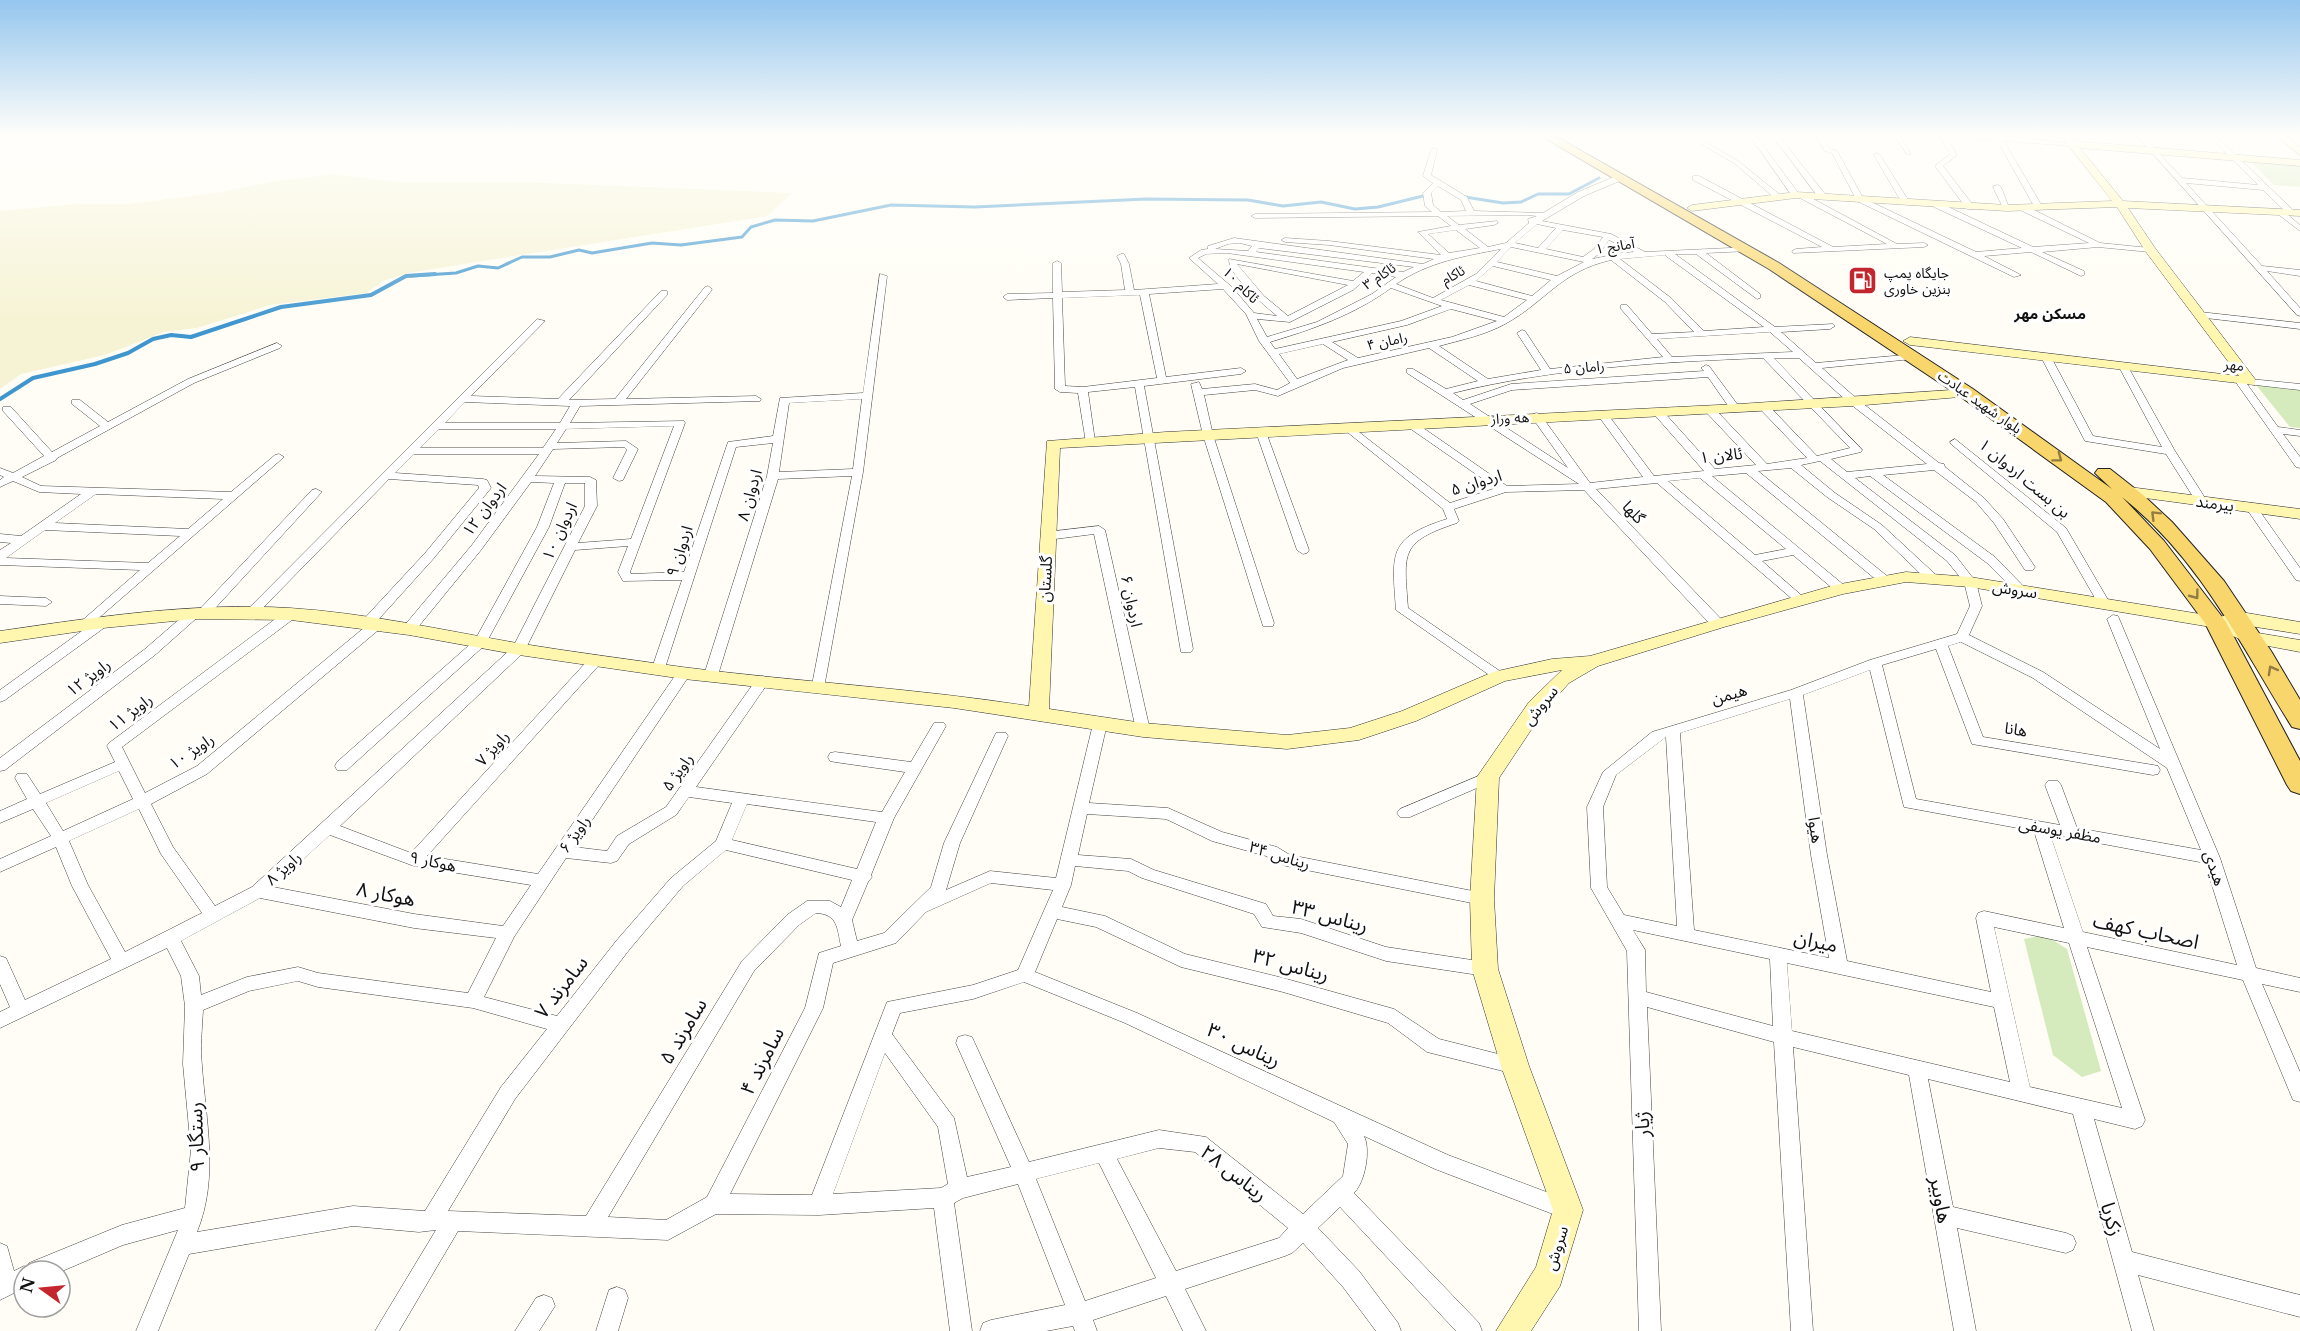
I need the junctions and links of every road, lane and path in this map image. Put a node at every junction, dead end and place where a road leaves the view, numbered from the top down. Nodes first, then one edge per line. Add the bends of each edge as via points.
1 (1428, 198) edge
2 (1461, 198) edge
3 (1574, 198) edge
4 (1656, 198) edge
5 (1674, 198) edge
6 (1734, 198) edge
7 (1779, 198) edge
8 (1803, 198) edge
9 (1849, 198) edge
10 (1903, 198) edge
11 (1963, 198) edge
12 (2002, 198) edge
13 (2033, 198) edge
14 (2115, 198) edge
15 (2196, 198) edge
16 (2276, 198) edge
17 (1860, 199) junction
18 (1741, 202) junction
19 (1906, 203) junction
20 (2120, 204) junction
21 (1937, 205) junction
22 (1970, 207) junction
23 (1692, 208) junction
24 (2007, 208) junction
25 (2023, 208) junction
26 (2039, 208) junction
27 (2207, 210) junction
28 (2291, 213) edge
29 (1440, 215) junction
30 (1472, 215) junction
31 (1255, 216) dead end
32 (1540, 218) junction
33 (1562, 226) junction
34 (1456, 227) junction
35 (2300, 229) edge
36 (1608, 236) junction
37 (1275, 243) junction
38 (1338, 244) junction
39 (1257, 245) junction
40 (1511, 245) junction
41 (1924, 245) dead end
42 (2098, 245) junction
43 (1895, 246) junction
44 (1289, 249) junction
45 (1486, 249) junction
46 (1748, 249) junction
47 (1831, 249) junction
48 (2035, 250) junction
49 (2150, 250) junction
50 (1540, 251) junction
51 (1796, 251) dead end
52 (1204, 252) junction
53 (1604, 252) dead end
54 (1699, 252) junction
55 (1251, 254) junction
56 (1669, 254) junction
57 (1976, 254) junction
58 (1335, 255) junction
59 (1646, 255) junction
60 (1121, 256) dead end
61 (1443, 256) junction
62 (1278, 258) junction
63 (1614, 258) junction
64 (1586, 259) junction
65 (1596, 262) junction
66 (1057, 263) dead end
67 (1493, 264) junction
68 (1423, 266) junction
69 (1265, 267) junction
70 (2259, 268) junction
71 (1371, 270) junction
72 (2081, 273) dead end
73 (2300, 273) edge
74 (1404, 275) junction
75 (2017, 275) dead end
76 (883, 276) dead end
77 (1557, 279) junction
78 (1468, 282) junction
79 (1356, 284) junction
80 (1225, 285) junction
81 (1390, 285) junction
82 (708, 289) dead end
83 (1144, 292) junction
84 (664, 293) dead end
85 (1130, 293) junction
86 (1058, 295) junction
87 (1757, 296) dead end
88 (1007, 297) dead end
89 (1532, 299) junction
90 (1434, 301) junction
91 (1451, 306) junction
92 (1624, 307) dead end
93 (2300, 313) edge
94 (1251, 315) junction
95 (2200, 315) junction
96 (1287, 320) junction
97 (1504, 320) junction
98 (540, 321) dead end
99 (1830, 326) dead end
100 (2300, 326) edge
101 (1772, 330) junction
102 (1522, 333) dead end
103 (1702, 334) junction
104 (1650, 337) junction
105 (1264, 341) junction
106 (1324, 341) junction
107 (1431, 345) junction
108 (277, 346) dead end
109 (1911, 348) junction
110 (1272, 353) junction
111 (1765, 355) junction
112 (1803, 355) junction
113 (2046, 357) junction
114 (1698, 358) junction
115 (1670, 360) junction
116 (1356, 361) junction
117 (1816, 366) junction
118 (2124, 367) junction
119 (1410, 370) dead end
120 (1546, 370) junction
121 (1241, 371) dead end
122 (1710, 374) junction
123 (1193, 377) junction
124 (1162, 381) junction
125 (1486, 382) junction
126 (2245, 382) junction
127 (1139, 384) junction
128 (1296, 384) junction
129 (2300, 387) edge
130 (1083, 390) junction
131 (1200, 392) junction
132 (1446, 392) junction
133 (1967, 393) junction
134 (867, 396) junction
135 (464, 399) junction
136 (756, 399) dead end
137 (1853, 401) junction
138 (76, 402) dead end
139 (561, 402) junction
140 (618, 402) junction
141 (577, 403) junction
142 (1463, 403) junction
143 (1813, 403) junction
144 (1735, 408) junction
145 (1765, 408) junction
146 (7, 409) dead end
147 (1709, 409) junction
148 (1657, 411) junction
149 (1602, 414) junction
150 (1536, 416) junction
151 (1488, 419) junction
152 (1409, 423) junction
153 (439, 426) junction
154 (563, 426) junction
155 (108, 427) junction
156 (1346, 427) junction
157 (2273, 429) junction
158 (1261, 432) junction
159 (2300, 433) edge
160 (1208, 435) junction
161 (1150, 438) junction
162 (778, 439) junction
163 (1090, 441) junction
164 (1955, 442) dead end
165 (1053, 444) joint
166 (548, 449) junction
167 (413, 451) junction
168 (2170, 451) junction
169 (279, 457) dead end
170 (52, 458) junction
171 (1819, 459) junction
172 (1793, 464) junction
173 (2300, 465) edge
174 (1940, 466) junction
175 (1764, 467) junction
176 (1748, 469) junction
177 (0, 471) edge
178 (858, 472) junction
179 (1873, 472) junction
180 (1707, 473) junction
181 (1847, 475) junction
182 (388, 476) junction
183 (773, 476) junction
184 (12, 478) junction
185 (619, 478) dead end
186 (528, 479) junction
187 (561, 479) junction
188 (1655, 479) junction
189 (0, 484) edge
190 (1587, 487) junction
191 (1505, 489) junction
192 (93, 491) junction
193 (316, 492) dead end
194 (2129, 492) junction
195 (234, 496) junction
196 (2201, 501) junction
197 (1448, 507) junction
198 (2252, 508) junction
199 (2300, 514) edge
200 (42, 526) junction
201 (190, 533) junction
202 (1047, 536) junction
203 (0, 538) edge
204 (23, 540) junction
205 (636, 542) junction
206 (572, 547) junction
207 (1303, 550) dead end
208 (1796, 551) junction
209 (0, 556) edge
210 (1752, 559) junction
211 (0, 561) edge
212 (151, 567) junction
213 (2029, 567) dead end
214 (688, 576) junction
215 (2300, 577) edge
216 (1932, 578) junction
217 (1883, 579) junction
218 (1970, 582) junction
219 (1841, 589) junction
220 (2021, 590) junction
221 (0, 600) edge
222 (1802, 601) junction
223 (46, 602) dead end
224 (2109, 612) junction
225 (199, 613) junction
226 (250, 613) junction
227 (291, 614) junction
228 (2241, 618) junction
229 (103, 622) junction
230 (2214, 622) junction
231 (1268, 623) dead end
232 (1717, 623) junction
233 (372, 624) junction
234 (83, 625) junction
235 (2300, 628) edge
236 (409, 629) junction
237 (0, 637) edge
238 (1962, 637) junction
239 (2254, 638) junction
240 (480, 642) junction
241 (1940, 643) junction
242 (2300, 646) edge
243 (519, 649) junction
244 (1186, 649) dead end
245 (596, 661) junction
246 (1591, 662) junction
247 (1875, 663) junction
248 (659, 668) junction
249 (684, 673) junction
250 (711, 675) junction
251 (1500, 676) junction
252 (763, 680) junction
253 (819, 685) junction
254 (1796, 693) junction
255 (0, 696) edge
256 (1039, 715) junction
257 (2300, 721) edge
258 (1100, 724) junction
259 (939, 726) dead end
260 (1673, 729) junction
261 (1143, 730) junction
262 (1001, 736) dead end
263 (835, 757) dead end
264 (123, 764) junction
265 (2173, 765) junction
266 (0, 766) edge
267 (342, 766) dead end
268 (915, 768) junction
269 (2153, 770) dead end
270 (1488, 777) junction
271 (22, 778) dead end
272 (2053, 785) dead end
273 (2300, 785) edge
274 (687, 791) junction
275 (742, 797) junction
276 (36, 801) junction
277 (143, 801) junction
278 (1080, 808) junction
279 (1405, 813) dead end
280 (0, 817) edge
281 (886, 818) junction
282 (2040, 827) junction
283 (328, 828) junction
284 (2071, 832) junction
285 (59, 837) junction
286 (723, 844) junction
287 (561, 852) junction
288 (2212, 858) junction
289 (414, 860) junction
290 (1070, 860) junction
291 (0, 866) edge
292 (864, 877) junction
293 (541, 881) junction
294 (1063, 885) junction
295 (258, 891) junction
296 (1482, 899) junction
297 (916, 910) junction
298 (1052, 912) junction
299 (213, 916) junction
300 (844, 920) junction
301 (1621, 921) junction
302 (507, 933) junction
303 (1686, 934) junction
304 (171, 938) junction
305 (2077, 938) junction
306 (850, 949) junction
307 (1778, 954) junction
308 (122, 962) junction
309 (0, 963) edge
310 (1839, 967) junction
311 (1485, 969) junction
312 (2249, 974) junction
313 (1025, 975) junction
314 (2300, 985) edge
315 (1638, 997) junction
316 (473, 1001) junction
317 (2001, 1001) junction
318 (194, 1006) junction
319 (20, 1010) junction
320 (0, 1020) edge
321 (561, 1025) junction
322 (883, 1036) junction
323 (1785, 1037) junction
324 (965, 1043) dead end
325 (1515, 1066) junction
326 (1917, 1068) junction
327 (2022, 1093) junction
328 (2300, 1094) edge
329 (2081, 1107) junction
330 (1341, 1115) junction
331 (1104, 1153) junction
332 (1024, 1173) junction
333 (951, 1193) junction
334 (1340, 1193) junction
335 (714, 1204) junction
336 (819, 1206) junction
337 (1568, 1210) junction
338 (194, 1215) junction
339 (1943, 1215) junction
340 (431, 1220) junction
341 (453, 1221) junction
342 (591, 1227) junction
343 (1304, 1228) junction
344 (2066, 1243) dead end
345 (183, 1245) junction
346 (0, 1253) edge
347 (66, 1259) edge
348 (2124, 1262) junction
349 (10, 1283) edge
350 (1171, 1283) junction
351 (617, 1298) dead end
352 (544, 1305) dead end
353 (2300, 1306) edge
354 (1083, 1322) edge
355 (147, 1331) edge
356 (386, 1331) edge
357 (526, 1331) edge
358 (607, 1331) edge
359 (961, 1331) edge
360 (991, 1331) edge
361 (1195, 1331) edge
362 (1390, 1331) edge
363 (1471, 1331) edge
364 (1512, 1331) edge
365 (1650, 1331) edge
366 (1802, 1331) edge
367 (1965, 1331) edge
368 (2143, 1331) edge

1 - 29 street via 1429,206
2 - 30 street
3 - 32 street, ئاکام
4 - 46 main road, بلوار شهید عبادت
5 - 23 main road, بلوار شهید عبادت
6 - 18 street
7 - 18 street
8 - 43 street
9 - 17 street
10 - 19 street
11 - 22 street
12 - 24 street
13 - 26 street
14 - 20 street, مهر
15 - 27 street
16 - 28 street
17 - 19 street
17 - 57 street
18 - 23 street
18 - 47 street
19 - 21 street
20 - 26 street
20 - 27 street
20 - 49 street, مهر
21 - 22 street
21 - 48 street
22 - 24 street
23 - 109 main road, بلوار شهید عبادت via 1762,248
24 - 25 street
25 - 26 street
25 - 42 street
27 - 28 street
27 - 70 street
28 - 35 street
29 - 30 street
29 - 31 street
29 - 34 street
30 - 32 street via 1527,213
32 - 33 street
32 - 34 street
32 - 40 street, ئاکام
33 - 36 street
33 - 50 street
34 - 45 street
34 - 61 street via 1422,232
36 - 59 street
36 - 64 street
37 - 38 street
37 - 39 street
37 - 44 street
38 - 58 street
38 - 61 street
39 - 52 street via 1246,241 1222,242
39 - 55 street
40 - 45 street, ئاکام ۳
40 - 50 street
40 - 67 street, ئاکام
41 - 43 street
42 - 48 street
42 - 49 street
43 - 47 street
44 - 58 street
44 - 62 street
45 - 61 street, ئاکام ۳
46 - 54 street, آمانج ۱
46 - 109 main road, بلوار شهید عبادت
47 - 51 street
48 - 57 street
48 - 72 street
49 - 95 street, مهر
50 - 64 street
52 - 55 street, ئاکام ۱۰
52 - 80 street, ئاکام ۱۰ via 1193,258
53 - 63 street
54 - 56 street, آمانج ۱
54 - 87 street
55 - 62 street, ئاکام ۱۰
56 - 59 street, آمانج ۱
56 - 101 street
57 - 75 street
58 - 68 street
59 - 63 street, آمانج ۱
60 - 85 street
61 - 68 street, ئاکام ۳
62 - 69 street
62 - 71 street, ئاکام ۱۰
63 - 65 street, آمانج ۱
63 - 103 street via 1668,300
64 - 65 street
65 - 77 street, آمانج ۱ via 1579,266
66 - 86 street
67 - 77 street
67 - 78 street, ئاکام
68 - 74 street, ئاکام ۳
69 - 79 street
69 - 96 street via 1232,261 1262,298
70 - 73 street
70 - 93 street
71 - 74 street, ئاکام ۱۰
71 - 79 street
74 - 81 street, ئاکام ۳
76 - 134 street
77 - 89 street, آمانج ۱
78 - 89 street
78 - 90 street, ئاکام
79 - 96 street
80 - 83 street
80 - 94 street, ئاکام ۱۰
81 - 90 street
81 - 105 street, ئاکام ۳ via 1320,324
82 - 140 street
83 - 85 street
83 - 124 street
84 - 139 street
85 - 86 street
86 - 88 street
86 - 130 street via 1060,389
89 - 97 street, آمانج ۱
90 - 91 street, ئاکام
91 - 97 street
91 - 106 street, ئاکام via 1404,323
92 - 104 street
94 - 96 street
94 - 105 street, ئاکام ۱۰
95 - 100 street
95 - 126 street, مهر
97 - 107 street, رامان ۴
98 - 135 street
99 - 101 street
101 - 103 street
101 - 112 street
102 - 120 street
103 - 104 street
104 - 115 street
105 - 110 street, ئاکام ۱۰
106 - 110 street, ئاکام
106 - 116 street
107 - 116 street, رامان ۴
107 - 125 street
108 - 155 street via 191,381
109 - 113 street, مهر
109 - 117 street
109 - 133 main road, بلوار شهید عبادت
109 - 194 main road, بلوار شهید عبادت via 2024,417
110 - 128 street, ئاکام ۱۰
111 - 112 street
111 - 114 street
111 - 143 street
112 - 117 street
113 - 118 street, مهر
113 - 168 street via 2089,439
114 - 115 street
114 - 122 street
115 - 120 street
116 - 128 street, رامان ۴
117 - 137 street
118 - 126 street, مهر
118 - 168 street
119 - 132 street
120 - 125 street
121 - 123 street
122 - 142 street, رامان ۵ via 1511,387
122 - 144 street
123 - 124 street
123 - 131 street
124 - 127 street
125 - 132 street
126 - 129 street
126 - 157 street
127 - 130 street
127 - 161 street
128 - 131 street, رامان ۴ via 1278,393 1255,387
130 - 163 street
131 - 160 street
132 - 142 street
133 - 137 street, هه وراز
133 -> 230 main road, بلوار شهید عبادت via 2113,498 2157,545
134 - 162 street, اردوان ۸ via 784,400
134 - 178 street
135 - 139 street
135 - 153 street
136 - 140 street
137 - 143 street, هه وراز
137 - 174 street
138 - 155 street
139 - 141 street
140 - 141 street
141 - 154 street, اردوان ۱۲
142 - 151 street
143 - 145 street, هه وراز
143 - 171 street, ئالان ۱ via 1857,450
144 - 145 street, هه وراز
144 - 147 street, هه وراز
145 - 171 street
146 - 170 street
147 - 148 street, هه وراز
147 - 175 street
148 - 149 street, هه وراز
148 - 180 street
149 - 150 street, هه وراز
149 - 188 street
150 - 151 street, هه وراز
150 - 190 street, گلها
151 - 152 street, هه وراز
151 - 190 street
152 - 156 street, هه وراز
152 - 191 street
153 - 154 street
153 - 167 street
154 - 166 street, اردوان ۱۲
154 - 205 street via 680,423
155 - 170 street
156 - 158 street, هه وراز
156 - 197 street
157 - 159 street
157 - 173 street
158 - 160 street, هه وراز
158 - 207 street
160 - 161 street, هه وراز
160 - 231 street
161 - 163 street, هه وراز
161 - 244 street
162 - 183 street, اردوان ۸
162 - 214 street, اردوان ۹ via 732,444
163 - 165 street, هه وراز
164 - 224 street, بن بست اردوان ۱ via 2062,530
165 - 202 street, گلستان
166 - 167 street
166 - 185 street via 626,444 633,449
166 - 186 street, اردوان ۱۲
167 - 182 street
168 - 196 street
169 - 195 street
170 - 184 street
171 - 172 street, ئالان ۱
171 - 181 street
172 - 175 street, ئالان ۱
172 - 216 street via 1878,528
174 - 179 street
174 - 213 street via 1999,520
175 - 176 street, ئالان ۱
176 - 180 street, ئالان ۱
176 - 217 street
177 - 184 street
178 - 183 street
178 - 253 street
179 - 181 street
179 - 220 street via 1991,560
180 - 188 street, ئالان ۱
180 - 208 street
181 - 218 street via 1951,558
182 - 226 street
182 - 233 street, راویژ ۱۰ via 483,482 485,488
183 - 250 street, اردوان ۸
184 - 189 street
184 - 192 street via 39,489
186 - 187 street, اردوان ۱۰
186 - 236 street, اردوان ۱۲
187 - 206 street, اردوان ۱۰ via 590,480 591,506
187 - 240 street via 543,527
188 - 190 street, ئالان ۱
188 - 210 street
190 - 191 street, اردوان ۵
190 - 232 street, گلها
191 - 197 street, اردوان ۵
192 - 195 street
192 - 200 street
193 - 225 street, راویژ ۱۲
194 - 196 street, بیرمند
228 -> 194 main road, بلوار شهید عبادت via 2198,562
195 - 201 street
196 - 198 street, بیرمند
197 - 251 street, اردوان ۵ via 1453,521 1426,528 1411,537 1399,555 1402,610
198 - 199 street, بیرمند
198 - 215 street
200 - 201 street
200 - 204 street
201 - 212 street
202 - 256 street, گلستان
202 - 261 street, اردوان ۶ via 1099,530
203 - 204 street
204 - 209 street
205 - 206 street
205 - 214 street via 624,572 627,578
206 - 243 street, اردوان ۱۰
208 - 210 street
208 - 219 street
210 - 222 street
211 - 212 street
212 - 234 street
214 - 248 street, اردوان ۹
216 - 217 street, سروش
216 - 218 street, سروش
217 - 219 street, سروش
218 - 220 street, سروش
218 - 238 street via 1976,606
219 - 222 street, سروش
220 - 224 street, سروش
221 - 223 street
222 - 232 street, سروش
224 - 230 street, سروش
224 - 265 street, بن بست اردوان ۱
225 - 226 street
225 - 229 street
225 - 266 street, راویژ ۱۲
226 - 227 street
227 - 233 street
227 - 264 street, راویژ ۱۱ via 114,746
228 - 230 street
228 - 235 street
228 - 239 main road, بلوار شهید عبادت
229 - 234 street
229 - 255 street
230 - 239 street
230 - 273 main road, بلوار شهید عبادت
232 - 246 street, سروش
233 - 236 street
233 - 277 street, راویژ ۱۰ via 202,770
234 - 237 street
236 - 240 street
238 - 241 street, هیمن
238 - 265 street via 2038,675
239 - 242 street
257 -> 239 main road, بلوار شهید عبادت
240 - 243 street
240 - 267 street
241 - 247 street, هیمن
241 - 269 street, هانا via 1977,741
243 - 245 street
243 - 283 street, راویژ ۸
245 - 248 street
245 - 289 street, راویژ ۷
246 - 251 street
246 - 270 street, سروش via 1554,686
247 - 254 street, هیمن
247 - 282 street, مظفر یوسفی via 1909,803
248 - 249 street
249 - 250 street
249 - 287 street, راویژ ۶
250 - 252 street
251 - 261 street via 1409,716 1333,738 1287,742
252 - 253 street
252 - 274 street, راویژ ۵
253 - 256 street via 954,700
254 - 260 street, هیمن
254 - 310 street, هیوا
256 - 258 street
258 - 261 street
258 - 278 street
259 - 268 street
260 - 301 street, هیمن via 1657,735 1610,772 1595,807 1599,888
260 - 303 street
262 - 297 street via 952,843 938,890
263 - 268 street
264 - 276 street
264 - 277 street
265 - 288 street, هیدی
268 - 281 street
270 - 279 street
270 - 296 street, سروش
271 - 276 street
272 - 284 street
274 - 275 street
274 - 287 street, راویژ ۵ via 671,811 623,840 611,856
275 - 281 street
275 - 286 street, سامرند ۷
276 - 280 street
276 - 285 street
277 - 285 street, راویژ ۱۰
277 - 299 street via 167,850
278 - 290 street
278 - 296 street, ریناس ۳۴ via 1168,814 1218,837 1271,851 1286,860
281 - 292 street
282 - 284 street, مظفر یوسفی
282 - 305 street
283 - 289 street, هوکار ۹
283 - 295 street, راویژ ۸
284 - 288 street, مظفر یوسفی
285 - 291 street, راویژ ۱۰
285 - 308 street via 80,886
286 - 292 street
286 - 321 street, سامرند ۷ via 677,882
287 - 293 street, راویژ ۶
288 - 312 street, هیدی
289 - 293 street, هوکار ۹
290 - 294 street
290 - 311 street, ریناس ۳۳ via 1131,865 1148,874 1260,909 1268,922 1301,926 1386,954
292 - 300 street
293 - 302 street, راویژ ۶
294 - 297 street via 990,877
294 - 298 street
295 - 299 street, راویژ ۸
295 - 302 street, هوکار ۸ via 414,921
296 - 311 street, سروش
297 - 306 street via 890,938
298 - 313 street
298 - 325 street, ریناس ۳۲ via 1099,921 1181,960 1394,1017 1434,1046
299 - 304 street, راویژ ۸
300 - 306 street
300 - 342 street, سامرند ۵ via 830,907 813,906 793,920 748,966
301 - 303 street, میران
301 - 315 street, ژیار via 1636,950
302 - 316 street, راویژ ۶
303 - 307 street, میران
304 - 308 street, راویژ ۸
304 - 318 street, رستگار ۹ via 190,976
305 - 312 street, اصحاب کهف
305 - 317 street, اصحاب کهف via 1984,918
305 - 329 street via 2134,1120
306 - 335 street, سامرند ۴ via 825,958 814,1008
307 - 310 street, میران
307 - 323 street
308 - 319 street, راویژ ۸
309 - 319 street
310 - 317 street, میران
311 - 325 street, سروش
312 - 314 street, اصحاب کهف
312 - 328 street, هیدی
313 - 322 street via 973,992 893,1007
313 - 330 street, ریناس ۳۰ via 1131,1017
315 - 323 street
315 - 365 street, ژیار
316 - 318 street via 297,974 247,984
316 - 321 street
317 - 327 street
318 - 338 street, رستگار ۹ via 192,1064 201,1150
319 - 320 street, راویژ ۸
321 - 340 street, سامرند ۷ via 508,1093
322 - 333 street via 947,1124
322 - 336 street
323 - 326 street
323 - 366 street
324 - 332 street
325 - 337 street, سروش
326 - 327 street
326 - 339 street, هاوبیر
327 - 329 street
329 - 348 street, زکریا
330 - 334 street via 1358,1143 1352,1181
330 - 337 street, ریناس ۳۰ via 1442,1162
331 - 332 street, ریناس ۲۸
331 - 343 street, ریناس ۲۸ via 1159,1139 1199,1143
331 - 350 street
332 - 333 street, ریناس ۲۸
332 - 354 street
333 - 336 street, ریناس ۲۸
333 - 359 street
334 - 343 street
334 - 363 street
335 - 336 street, ریناس ۲۸
335 - 342 street via 668,1230
337 - 364 street, سروش via 1549,1275
338 - 345 street, رستگار ۹
338 - 347 street via 122,1235
339 - 344 street
339 - 367 street, هاوبیر
340 - 341 street
340 - 345 street via 352,1216
341 - 342 street
341 - 356 street
343 - 350 street via 1286,1246
343 - 362 street, ریناس ۲۸ via 1351,1279
345 - 355 street, رستگار ۹
346 - 349 street
348 - 353 street
348 - 368 street, زکریا
350 - 354 street
350 - 361 street
351 - 358 street
352 - 357 street
354 - 360 street

